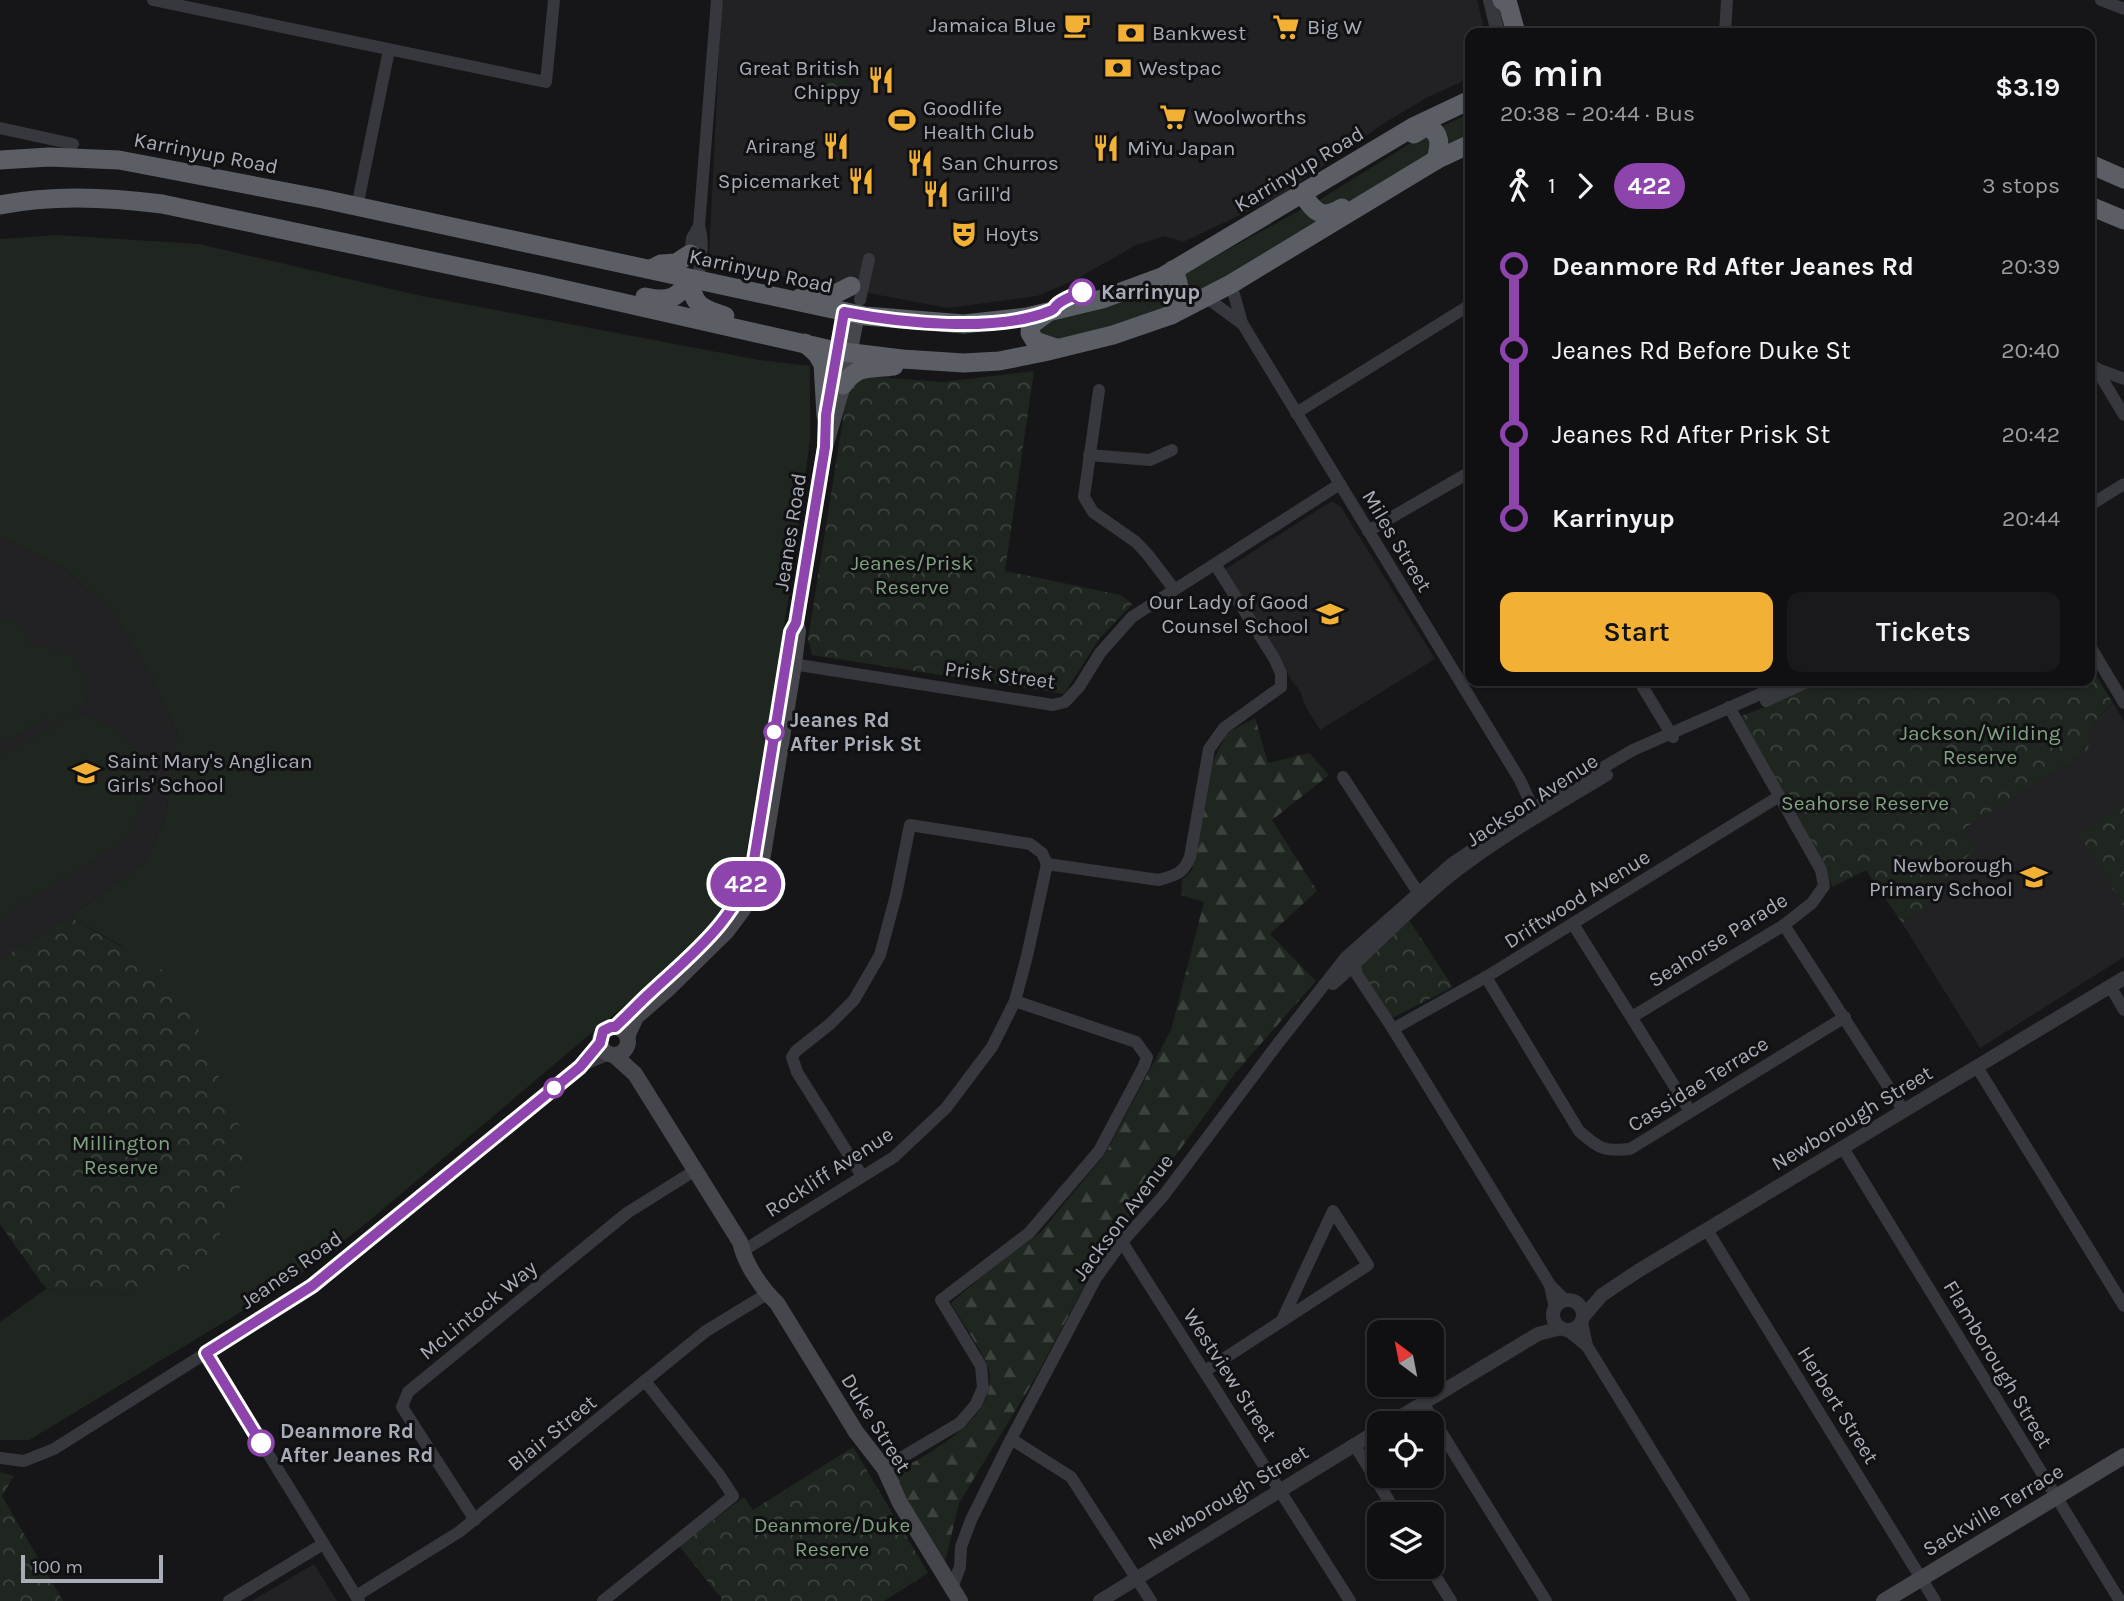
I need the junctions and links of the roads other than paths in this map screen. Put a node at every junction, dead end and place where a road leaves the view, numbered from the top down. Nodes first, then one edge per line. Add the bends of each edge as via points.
1 (153, 0) edge
2 (554, 0) edge
3 (717, 0) edge
4 (1490, 0) edge
5 (1502, 0) edge
6 (1727, 0) edge
7 (2101, 0) edge
8 (2124, 9) edge
9 (1497, 28) edge
10 (1513, 28) edge
11 (1725, 28) edge
12 (389, 50) junction
13 (1465, 96) edge
14 (1465, 102) edge
15 (0, 128) edge
16 (1393, 139) junction
17 (73, 145) dead end
18 (1465, 146) edge
19 (0, 160) edge
20 (1436, 160) junction
21 (2095, 166) edge
22 (2124, 178) edge
23 (1384, 190) junction
24 (1301, 193) junction
25 (3, 203) edge
26 (358, 207) junction
27 (2095, 208) edge
28 (2124, 220) edge
29 (699, 226) junction
30 (690, 254) junction
31 (869, 258) dead end
32 (650, 269) junction
33 (1173, 270) junction
34 (691, 280) junction
35 (540, 284) junction
36 (1231, 284) junction
37 (1207, 298) junction
38 (789, 300) junction
39 (853, 303) junction
40 (1465, 308) edge
41 (1053, 310) junction
42 (1171, 315) junction
43 (1242, 323) junction
44 (777, 337) junction
45 (805, 343) junction
46 (1058, 348) junction
47 (843, 352) junction
48 (964, 363) junction
49 (2095, 367) edge
50 (2095, 371) edge
51 (2124, 379) edge
52 (843, 385) junction
53 (1099, 390) dead end
54 (1296, 413) junction
55 (826, 415) junction
56 (2124, 415) edge
57 (825, 447) junction
58 (1172, 450) dead end
59 (1089, 455) junction
60 (1465, 475) edge
61 (1340, 484) junction
62 (2124, 484) edge
63 (2095, 502) edge
64 (1368, 531) junction
65 (1215, 564) junction
66 (1174, 589) junction
67 (2095, 654) edge
68 (790, 664) junction
69 (1642, 686) edge
70 (1780, 686) edge
71 (1797, 686) edge
72 (2124, 703) edge
73 (1731, 711) junction
74 (1672, 736) junction
75 (1343, 778) dead end
76 (1778, 797) junction
77 (1539, 810) junction
78 (1047, 864) junction
79 (1420, 896) junction
80 (1573, 924) junction
81 (1784, 925) junction
82 (1349, 962) junction
83 (1486, 977) junction
84 (2124, 978) edge
85 (2110, 986) junction
86 (1015, 1001) junction
87 (2124, 1010) edge
88 (1632, 1017) junction
89 (1845, 1017) junction
90 (1393, 1029) junction
91 (615, 1044) junction
92 (1977, 1067) junction
93 (1690, 1111) junction
94 (1904, 1111) junction
95 (1843, 1148) junction
96 (694, 1171) junction
97 (862, 1176) junction
98 (1707, 1230) junction
99 (1122, 1242) junction
100 (744, 1245) junction
101 (1602, 1295) junction
102 (772, 1299) junction
103 (1563, 1306) junction
104 (2124, 1306) edge
105 (1282, 1320) junction
106 (1582, 1320) junction
107 (1564, 1329) junction
108 (1538, 1334) junction
109 (1587, 1346) junction
110 (206, 1353) junction
111 (1205, 1371) junction
112 (645, 1381) junction
113 (1423, 1403) junction
114 (1410, 1411) edge
115 (1367, 1437) edge
116 (1011, 1438) junction
117 (1354, 1444) junction
118 (2124, 1455) edge
119 (0, 1458) edge
120 (2124, 1467) edge
121 (884, 1468) junction
122 (1280, 1489) junction
123 (2059, 1501) junction
124 (1390, 1502) edge
125 (475, 1520) junction
126 (323, 1544) junction
127 (1136, 1578) junction
128 (1437, 1579) edge
129 (1928, 1589) edge
130 (956, 1594) edge
131 (358, 1599) edge
132 (229, 1601) edge
133 (603, 1601) edge
134 (1100, 1601) edge
135 (1151, 1601) edge
136 (1350, 1601) edge
137 (1451, 1601) edge
138 (1546, 1601) edge
139 (1744, 1601) edge
140 (1884, 1601) edge
141 (1903, 1601) edge
142 (2120, 1601) edge

1 - 12 street
2 - 12 street via 547,82
3 - 29 street
4 - 9 street
5 - 10 highway via 1508,4
6 - 11 street
7 - 8 street
12 - 26 street
13 - 16 highway via 1397,130
14 - 16 highway, Karrinyup Road
15 - 17 street
16 - 20 highway via 1402,140 1430,127 1439,138
16 - 24 highway, Karrinyup Road
18 - 20 highway
19 - 26 highway, Karrinyup Road via 119,160
20 - 23 highway
21 - 22 highway
23 - 24 highway via 1375,190 1330,215 1311,207
23 - 36 highway
24 - 33 highway, Karrinyup Road
25 - 35 highway via 119,198 162,204
26 - 32 highway, Karrinyup Road
27 - 28 highway
29 - 30 street
29 - 34 street via 699,273
30 - 32 highway
30 - 34 street
31 - 39 street
32 - 34 highway, Karrinyup Road
33 - 41 highway, Karrinyup Road via 1101,299
33 - 42 highway via 1180,294
34 - 35 highway via 670,299
34 - 38 highway, Karrinyup Road
34 - 44 highway via 694,298 707,311 761,325
35 - 44 highway
36 - 37 highway
36 - 43 street, Miles Street
37 - 42 highway
37 - 43 street, Miles Street
38 - 39 highway, Karrinyup Road
38 - 39 highway via 835,294
39 - 41 highway, Karrinyup Road via 883,318 964,324 1006,321
39 - 47 main road, Jeanes Road
40 - 54 street
41 - 46 highway via 1034,321 1030,333 1035,341
42 - 46 highway
43 - 54 street, Miles Street
44 - 45 highway
45 - 47 highway
45 - 55 highway via 823,364
46 - 48 highway via 999,361
47 - 48 highway
47 - 52 main road, Jeanes Road
47 - 55 main road, Jeanes Road
48 - 52 highway via 858,370
49 - 51 street
50 - 56 street
52 - 57 main road, Jeanes Road
53 - 59 street
54 - 61 street, Miles Street
55 - 57 main road, Jeanes Road
57 - 68 main road, Jeanes Road via 791,632
58 - 59 street via 1150,460
59 - 66 street via 1084,497 1093,512 1136,542
60 - 64 street
61 - 64 street, Miles Street
61 - 65 street, Prisk Street
62 - 63 street
64 - 77 street, Miles Street
65 - 66 street, Prisk Street
65 - 78 street via 1274,658 1282,673 1282,687 1224,728 1209,749 1187,865 1177,875 1159,880
66 - 68 street, Prisk Street via 1132,617 1100,653 1079,687 1065,702 1053,705
67 - 72 street
68 - 91 main road, Jeanes Road via 754,860 743,891 720,926
69 - 74 street
70 - 73 street, Jackson Avenue
71 - 73 street, Jackson Avenue
73 - 74 street, Jackson Avenue
73 - 76 street, Seahorse Parade
74 - 77 street, Jackson Avenue via 1633,750
75 - 79 street
76 - 80 street, Driftwood Avenue
76 - 81 street, Seahorse Parade via 1821,870 1824,886 1812,903
77 - 79 street, Jackson Avenue via 1460,858
78 - 86 street, Rockliff Avenue
78 - 97 street via 1030,844 910,825 880,955 854,1000 792,1057
79 - 82 street, Jackson Avenue
80 - 83 street, Driftwood Avenue
80 - 88 street
81 - 88 street, Seahorse Parade
81 - 89 street
82 - 90 street
82 - 99 street, Jackson Avenue via 1309,1005 1164,1195
83 - 90 street, Driftwood Avenue
83 - 93 street, Cassidae Terrace via 1579,1131 1596,1146 1611,1151 1630,1149
84 - 85 street, Newborough Street
85 - 87 street
85 - 92 street, Newborough Street
86 - 97 street, Rockliff Avenue via 992,1047 946,1108 894,1157
86 - 121 street via 1136,1042 1147,1057 1091,1161 1029,1233 941,1300 981,1366 983,1388 976,1404 960,1423
88 - 93 street
89 - 93 street, Cassidae Terrace
89 - 94 street
90 - 103 street
91 - 96 main road, Duke Street
91 - 110 street, Jeanes Road via 580,1067 312,1286
92 - 94 street, Newborough Street
92 - 104 street
94 - 95 street, Newborough Street
95 - 98 street, Newborough Street
95 - 123 street, Flamborough Street
96 - 100 main road, Duke Street
96 - 125 street, McLintock Way via 627,1213 408,1392 402,1407
97 - 100 street, Rockliff Avenue
98 - 101 street, Newborough Street
98 - 129 street, Herbert Street
99 - 111 street, Westview Street
99 - 116 street, Jackson Avenue via 1096,1278
100 - 102 main road, Duke Street via 774,1289
101 - 103 street, Newborough Street
101 - 106 street, Newborough Street
102 - 112 street, Blair Street via 706,1331
102 - 121 main road, Duke Street
103 - 106 street via 1581,1307
103 - 107 street via 1556,1323
103 - 108 street, Newborough Street
105 - 105 street via 1368,1265 1333,1211 1294,1296
105 - 111 street
106 - 107 street, Newborough Street via 1576,1328
106 - 109 street
107 - 108 street, Newborough Street
107 - 109 street
108 - 113 street, Newborough Street
109 - 139 street
110 - 119 street, Jeanes Road via 54,1449 24,1461
110 - 126 street
111 - 122 street, Westview Street
112 - 125 street, Blair Street
112 - 133 street via 733,1496
113 - 114 street, Newborough Street
113 - 138 street
115 - 117 street, Newborough Street
116 - 127 street via 1071,1477
116 - 130 street, Jackson Avenue via 961,1547
117 - 122 street, Newborough Street
117 - 124 street
118 - 123 main road, Sackville Terrace
120 - 123 main road, Sackville Terrace
121 - 130 main road, Duke Street
122 - 127 street, Newborough Street
122 - 136 street, Westview Street
123 - 129 main road, Sackville Terrace
123 - 142 street, Flamborough Street
125 - 131 street, Blair Street
126 - 131 street
126 - 132 street
127 - 134 street, Newborough Street
127 - 135 street
128 - 137 street
129 - 140 main road, Sackville Terrace
129 - 141 main road, Sackville Terrace

